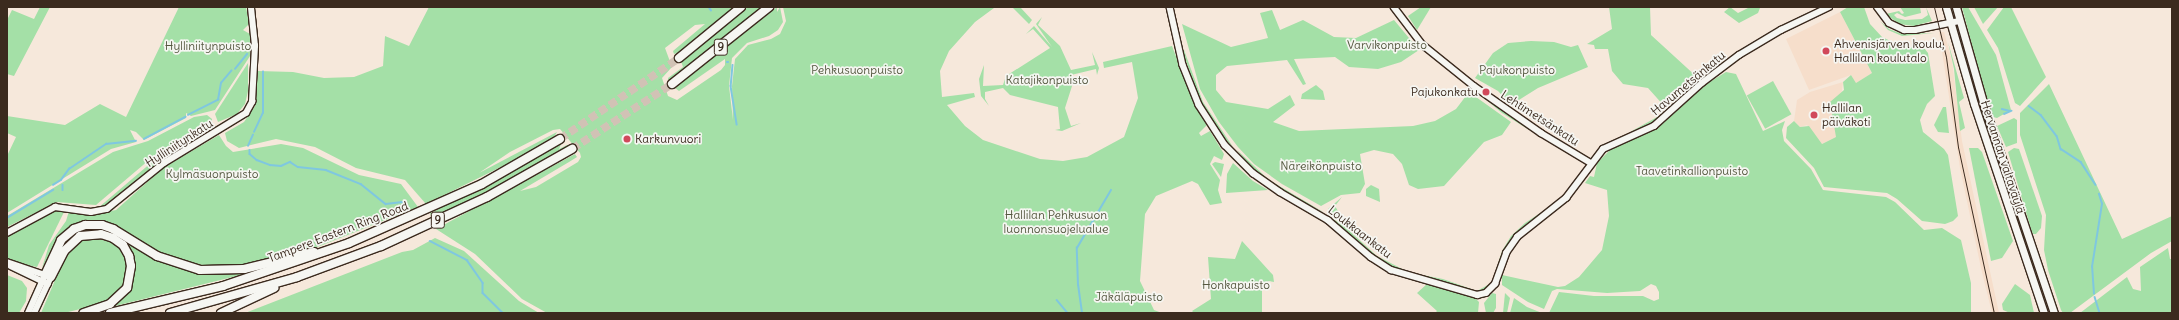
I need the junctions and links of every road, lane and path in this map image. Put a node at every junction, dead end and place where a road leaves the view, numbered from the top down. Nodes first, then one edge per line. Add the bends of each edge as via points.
1 (251, 7) edge
2 (741, 7) edge
3 (770, 7) edge
4 (1170, 7) edge
5 (1394, 7) edge
6 (1828, 7) edge
7 (1877, 7) edge
8 (1946, 7) edge
9 (1956, 7) edge
10 (1960, 21) junction
11 (1951, 23) junction
12 (679, 58) tunnel mouth
13 (672, 84) tunnel mouth
14 (560, 139) tunnel mouth
15 (572, 150) tunnel mouth
16 (1591, 163) junction
17 (7, 233) edge
18 (350, 243) junction
19 (7, 263) edge
20 (297, 277) junction
21 (46, 279) junction
22 (1482, 295) joint
23 (36, 303) junction
24 (28, 313) edge
25 (34, 313) edge
26 (84, 313) edge
27 (110, 313) edge
28 (170, 313) edge
29 (220, 313) edge
30 (2044, 313) edge
31 (2054, 313) edge

1 - 17 street, Hylliniitynkatu via 255,42 254,64 252,102 246,113 164,163 107,209 91,212 56,207
2 - 12 highway, 9
3 - 13 highway, 9
4 - 22 street, Loukkaankatu via 1183,65 1199,105 1225,145 1253,173 1328,220 1371,257 1391,270
5 - 16 street, Lehtimetsänkatu via 1423,45 1474,86 1541,133
6 - 16 street, Havumetsänkatu via 1781,30 1739,55 1702,83 1657,123 1609,144
7 - 11 main road via 1889,22 1904,30
8 - 11 highway, Hervannan valtaväylä
9 - 10 highway, Hervannan valtaväylä
10 - 11 main road
10 - 31 highway, Hervannan valtaväylä via 1984,105
11 - 30 highway, Hervannan valtaväylä via 1974,104
14 - 18 highway, Tampere Eastern Ring Road / 9 via 482,184
15 - 20 highway, 9 via 436,222
16 - 22 street, Havumetsänkatu via 1566,198 1526,228 1513,242 1506,252 1495,284
18 - 21 highway via 244,269 200,270 157,256 108,226 85,225 74,229 61,240
18 - 27 highway, Tampere Eastern Ring Road / 9 via 222,286
19 - 21 street
20 - 28 highway, 9
20 - 29 highway
21 - 23 main road
21 - 26 highway via 64,251 80,236 101,234 119,242 131,261 129,283 114,302
23 - 24 main road
23 - 25 main road

